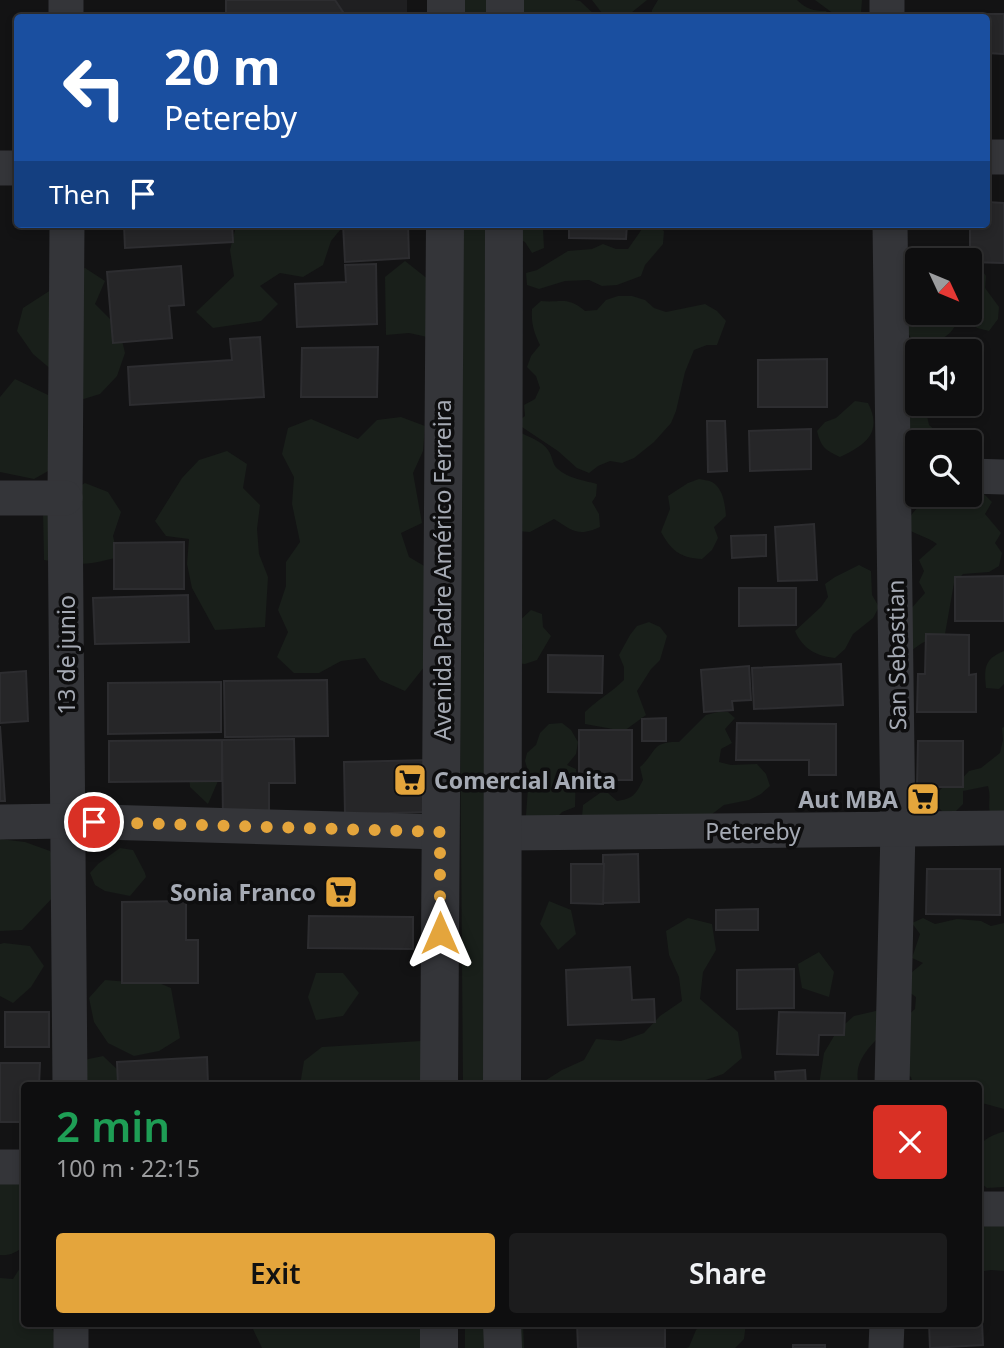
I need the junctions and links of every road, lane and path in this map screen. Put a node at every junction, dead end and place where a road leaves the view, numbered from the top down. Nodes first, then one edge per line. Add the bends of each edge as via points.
1 (67, 228) edge
2 (444, 228) edge
3 (504, 228) edge
4 (890, 228) edge
5 (905, 475) edge
6 (982, 476) edge
7 (1004, 477) edge
8 (0, 498) edge
9 (65, 498) junction
10 (68, 821) junction
11 (0, 822) edge
12 (1004, 828) edge
13 (898, 830) junction
14 (440, 832) junction
15 (503, 833) junction
16 (70, 1082) edge
17 (439, 1082) edge
18 (502, 1082) edge
19 (892, 1082) edge
20 (0, 1167) edge
21 (21, 1167) edge
22 (982, 1209) edge
23 (1004, 1209) edge
24 (71, 1327) edge
25 (439, 1327) edge
26 (502, 1327) edge
27 (887, 1327) edge
28 (71, 1348) edge
29 (439, 1348) edge
30 (503, 1348) edge
31 (886, 1348) edge

1 - 9 street, 13 de junio
2 - 14 street, Avenida Padre Américo Ferreira
3 - 15 street
4 - 5 street, San Sebastian
5 - 13 street, San Sebastian
6 - 7 street
8 - 9 street
9 - 10 street, 13 de junio
10 - 11 street
10 - 14 street
10 - 16 street, 13 de junio
12 - 13 street, Petereby
13 - 15 street, Petereby
13 - 19 street, San Sebastian
14 - 17 street, Avenida Padre Américo Ferreira
15 - 18 street
20 - 21 street
22 - 23 street
24 - 28 street
25 - 29 street
26 - 30 street
27 - 31 street

